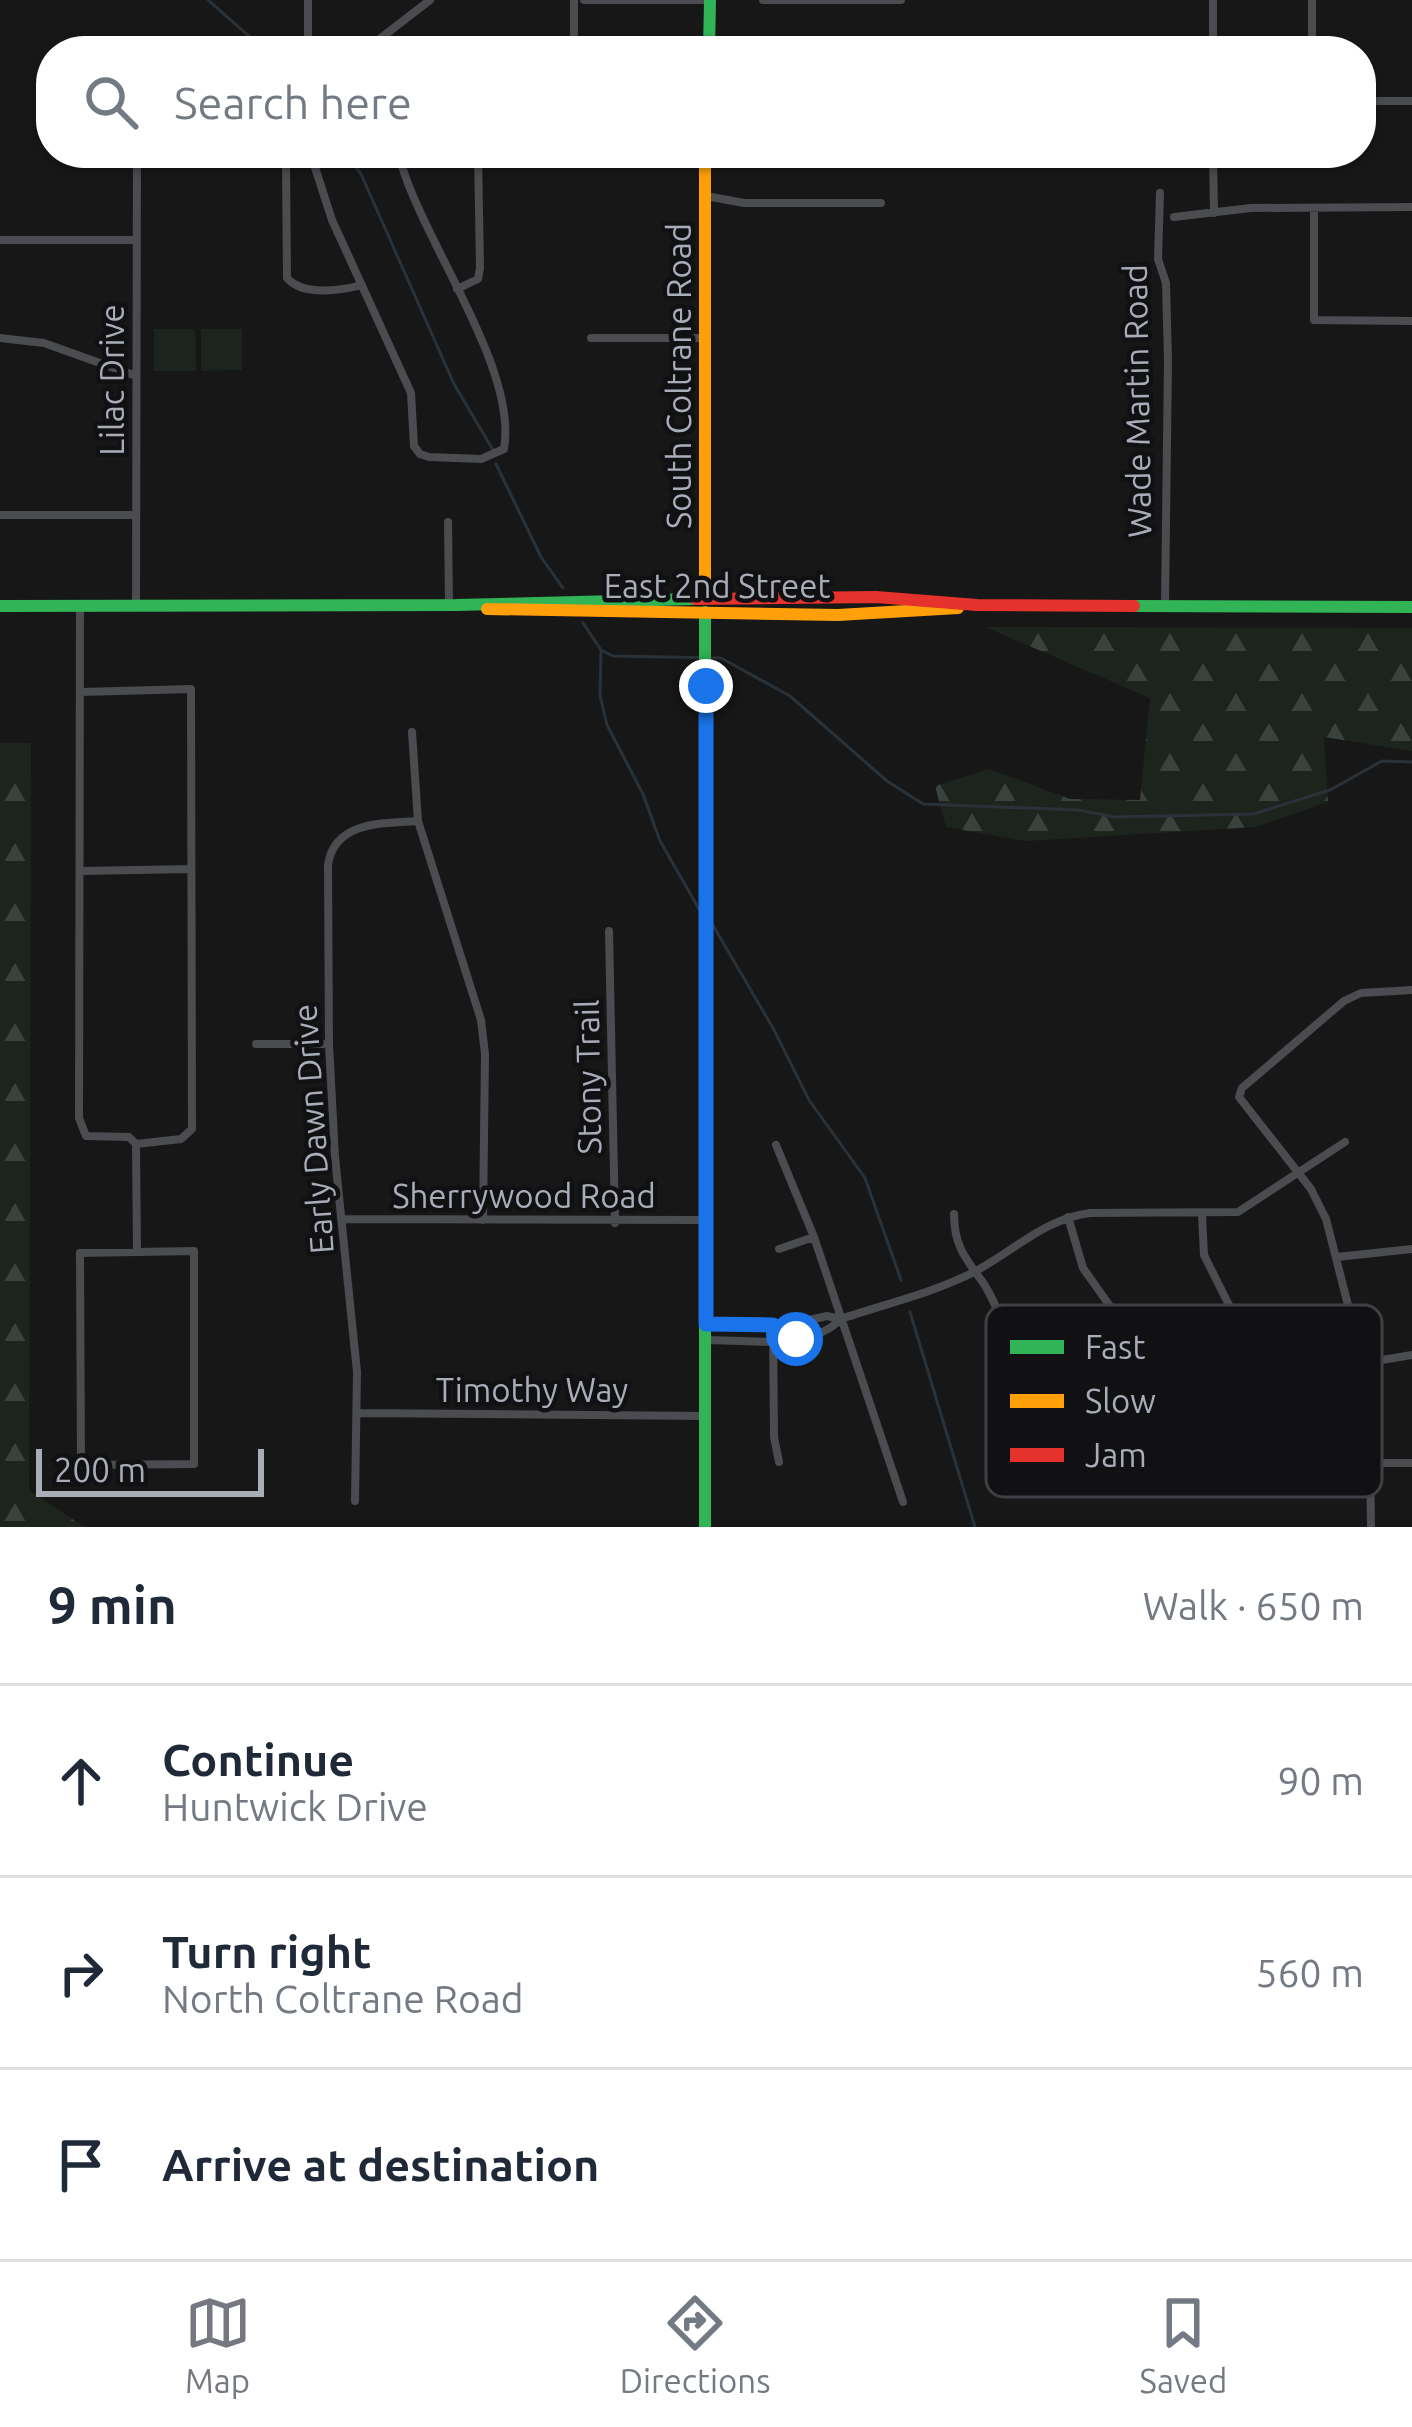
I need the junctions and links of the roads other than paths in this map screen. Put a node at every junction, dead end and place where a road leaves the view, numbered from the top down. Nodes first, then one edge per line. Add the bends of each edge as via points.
1 (308, 0) edge
2 (430, 0) edge
3 (574, 0) edge
4 (584, 0) edge
5 (710, 0) edge
6 (763, 0) edge
7 (901, 0) edge
8 (1214, 0) edge
9 (1312, 0) edge
10 (308, 36) edge
11 (383, 36) edge
12 (574, 36) edge
13 (709, 36) edge
14 (1213, 36) edge
15 (1312, 36) edge
16 (1376, 101) edge
17 (1412, 101) edge
18 (137, 168) edge
19 (286, 168) edge
20 (313, 168) edge
21 (403, 168) edge
22 (478, 168) edge
23 (705, 168) edge
24 (1213, 168) edge
25 (1160, 194) dead end
26 (706, 196) junction
27 (880, 203) dead end
28 (1314, 208) junction
29 (1411, 208) edge
30 (1214, 213) junction
31 (1174, 217) dead end
32 (0, 240) edge
33 (136, 240) junction
34 (362, 285) junction
35 (457, 289) junction
36 (1412, 321) edge
37 (0, 338) edge
38 (591, 338) dead end
39 (706, 338) junction
40 (136, 376) junction
41 (0, 515) edge
42 (136, 515) junction
43 (448, 522) dead end
44 (876, 597) junction
45 (452, 605) junction
46 (705, 605) junction
47 (977, 605) junction
48 (0, 606) edge
49 (80, 606) junction
50 (136, 606) junction
51 (1165, 607) junction
52 (1412, 607) edge
53 (830, 614) junction
54 (81, 692) junction
55 (412, 731) dead end
56 (418, 820) junction
57 (190, 869) junction
58 (82, 872) junction
59 (609, 931) dead end
60 (1412, 990) edge
61 (256, 1044) dead end
62 (329, 1044) junction
63 (1345, 1142) dead end
64 (136, 1144) junction
65 (776, 1145) dead end
66 (1300, 1174) junction
67 (954, 1214) dead end
68 (1202, 1215) junction
69 (1068, 1217) junction
70 (343, 1219) junction
71 (483, 1220) junction
72 (704, 1220) junction
73 (615, 1222) junction
74 (814, 1237) junction
75 (1412, 1249) edge
76 (779, 1250) dead end
77 (137, 1252) junction
78 (1336, 1257) junction
79 (972, 1273) junction
80 (993, 1305) edge
81 (1109, 1305) edge
82 (1229, 1305) edge
83 (1349, 1305) edge
84 (842, 1319) junction
85 (706, 1324) junction
86 (773, 1325) junction
87 (706, 1340) junction
88 (774, 1340) junction
89 (1412, 1355) edge
90 (1382, 1360) edge
91 (358, 1413) junction
92 (706, 1416) junction
93 (779, 1462) dead end
94 (1412, 1463) edge
95 (1382, 1464) edge
96 (1371, 1497) edge
97 (356, 1502) dead end
98 (903, 1502) dead end
99 (705, 1527) edge
100 (1371, 1527) edge

1 - 10 street
2 - 11 street
3 - 12 street
4 - 5 street
5 - 13 main road
6 - 7 street
8 - 14 street
9 - 15 street
16 - 17 street
18 - 33 street, Lilac Drive
19 - 34 street via 286,278 301,289
20 - 34 street
21 - 35 street
22 - 35 street via 480,268 478,279
23 - 26 main road, South Coltrane Road
24 - 30 street
25 - 51 street, Wade Martin Road
26 - 27 street
26 - 39 main road, South Coltrane Road
28 - 29 street
28 - 30 street
28 - 36 street via 1314,320
30 - 31 street
32 - 33 street
33 - 40 street, Lilac Drive
34 - 35 street via 411,392 420,454 482,459 499,454 506,439 503,397
37 - 40 street via 44,343
38 - 39 street
39 - 46 main road, South Coltrane Road
40 - 42 street, Lilac Drive
41 - 42 street
42 - 50 street, Lilac Drive
43 - 45 street
44 - 46 main road, East 2nd Street
44 - 47 main road, East 2nd Street
44 - 53 main road
45 - 46 main road, East 2nd Street via 559,613
45 - 50 main road, East 2nd Street
46 - 53 main road, East 2nd Street
46 - 72 main road, South Coltrane Road
47 - 51 main road, East 2nd Street
47 - 53 main road, East 2nd Street
48 - 49 main road, East 2nd Street
49 - 50 main road, East 2nd Street
49 - 54 street
51 - 52 main road, East 2nd Street
54 - 57 street via 191,689
54 - 58 street
55 - 56 street
56 - 62 street, Early Dawn Drive via 367,827 332,843
56 - 71 street via 481,1020
57 - 58 street
57 - 64 street via 192,1130 181,1139
58 - 64 street via 79,1118 86,1136
59 - 73 street, Stony Trail
60 - 66 street via 1344,1001 1242,1088 1239,1097
61 - 62 street
62 - 70 street, Early Dawn Drive
63 - 66 street
64 - 77 street
65 - 74 street
66 - 68 street via 1238,1212
66 - 78 street
67 - 79 street
68 - 69 street
68 - 82 street via 1204,1255
69 - 79 street
69 - 81 street via 1083,1268
70 - 71 street, Sherrywood Road
70 - 91 street, Early Dawn Drive
71 - 73 street, Sherrywood Road
72 - 73 street, Sherrywood Road
72 - 85 main road, South Coltrane Road
74 - 76 street
74 - 84 street
75 - 78 street
77 - 77 street via 80,1253 81,1465 194,1464 194,1251
78 - 83 street
79 - 80 street
79 - 84 street
84 - 86 street
84 - 88 street via 829,1332
84 - 98 street
85 - 86 street
85 - 87 main road, South Coltrane Road
86 - 88 street
87 - 88 street
87 - 92 main road, South Coltrane Road
88 - 93 street
89 - 90 street
91 - 92 street, Timothy Way
91 - 97 street, Early Dawn Drive
92 - 99 main road, South Coltrane Road
94 - 95 street
96 - 100 street

